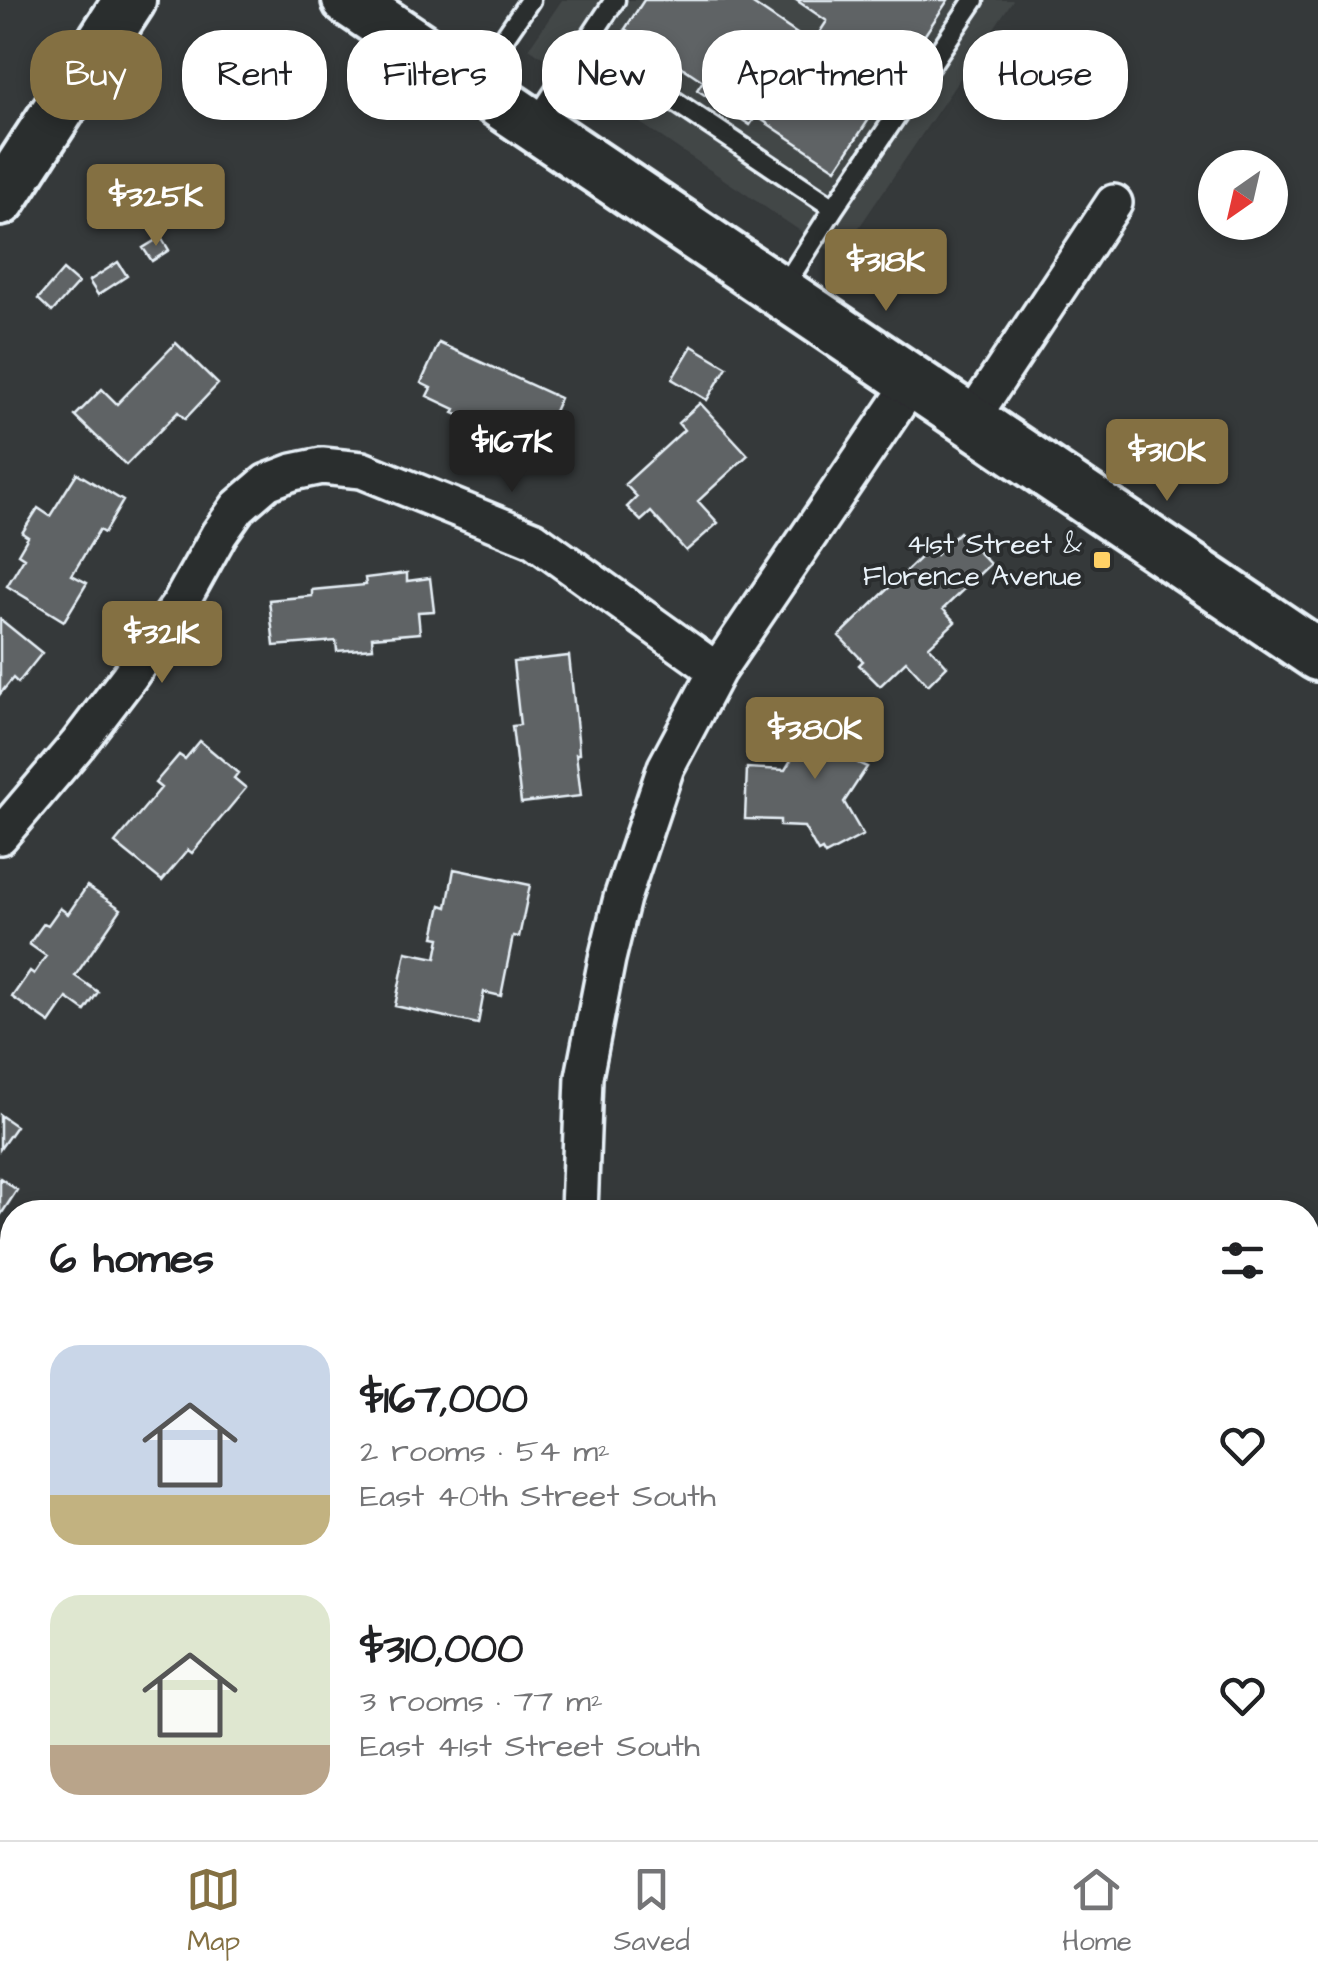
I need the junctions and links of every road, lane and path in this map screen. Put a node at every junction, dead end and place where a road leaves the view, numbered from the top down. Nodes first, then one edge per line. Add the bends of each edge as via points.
1 (130, 0) edge
2 (530, 0) edge
3 (614, 0) edge
4 (974, 0) edge
5 (366, 5) edge
6 (400, 30) edge
7 (509, 30) edge
8 (594, 30) edge
9 (682, 106) edge
10 (542, 109) edge
11 (522, 117) edge
12 (532, 124) junction
13 (0, 200) edge
14 (1114, 203) dead end
15 (834, 208) junction
16 (781, 292) junction
17 (914, 380) junction
18 (970, 420) junction
19 (1318, 655) edge
20 (717, 672) junction
21 (0, 836) edge
22 (579, 1200) edge

1 - 13 main road
2 - 7 lane
3 - 8 lane
4 - 15 lane
5 - 6 main road
9 - 15 lane
10 - 12 lane
11 - 12 main road
12 - 16 main road
14 - 18 street
15 - 16 lane
16 - 17 main road
17 - 18 main road
17 - 20 street
18 - 19 main road
20 - 21 street via 533,539 362,470 322,466 293,472 267,482 238,508 129,677
20 - 22 street via 666,767 622,898 584,1077

